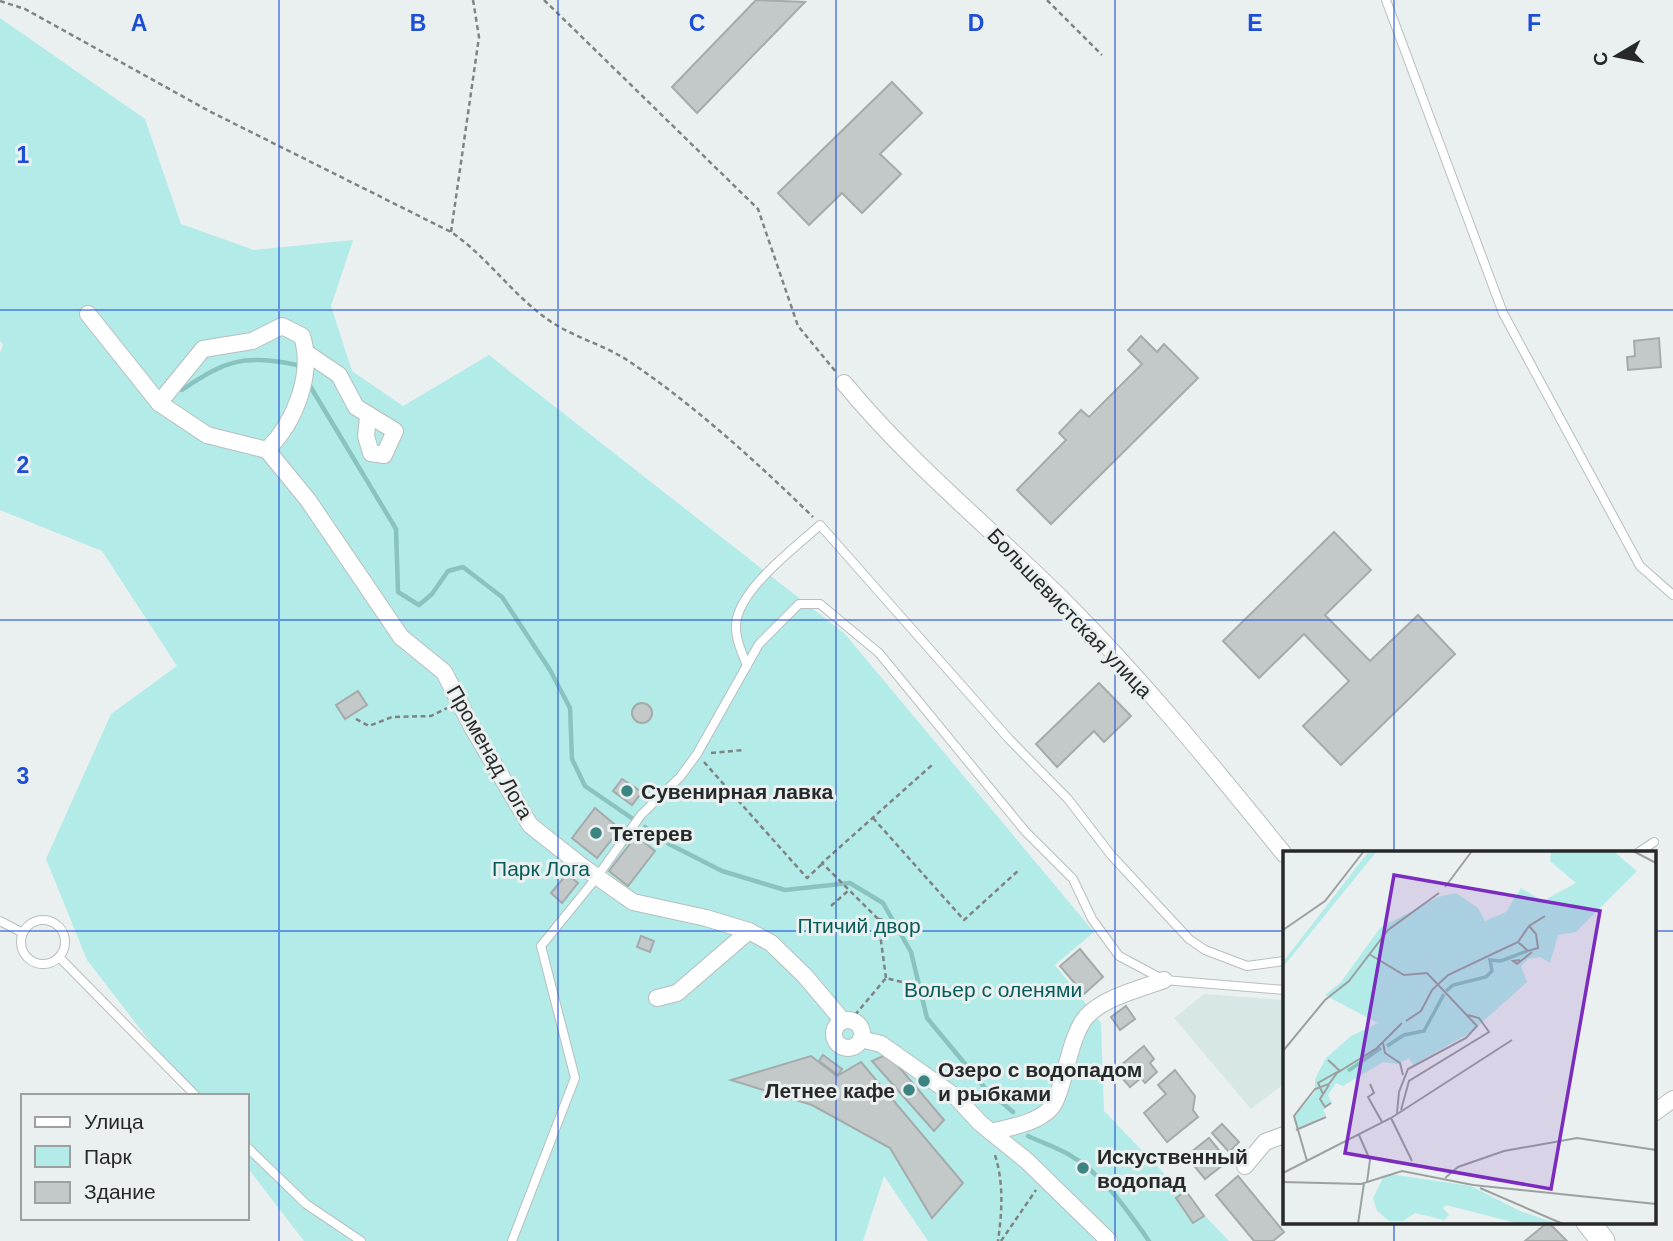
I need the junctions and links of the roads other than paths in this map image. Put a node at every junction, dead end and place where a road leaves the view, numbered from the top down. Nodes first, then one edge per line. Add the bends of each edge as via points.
1 (1386, 0) edge
2 (88, 314) dead end
3 (308, 354) junction
4 (845, 383) road end
5 (159, 403) junction
6 (368, 417) dead end
7 (267, 450) junction
8 (1673, 595) edge
9 (747, 666) junction
10 (1654, 842) dead end
11 (1640, 851) edge
12 (1283, 853) edge
13 (597, 877) junction
14 (0, 921) edge
15 (748, 931) junction
16 (23, 933) junction
17 (59, 957) junction
18 (1283, 961) edge
19 (1164, 980) junction
20 (1283, 990) edge
21 (657, 998) dead end
22 (847, 1020) junction
23 (861, 1039) junction
24 (194, 1094) edge
25 (1673, 1099) edge
26 (1656, 1112) edge
27 (991, 1132) junction
28 (1283, 1135) edge
29 (248, 1148) edge
30 (1245, 1166) dead end
31 (361, 1241) edge
32 (512, 1241) edge
33 (1109, 1241) edge

1 - 8 lane via 1503,313 1640,566
2 - 5 street
3 - 5 street via 302,336 282,326 252,341 202,349
3 - 6 street via 339,375 356,407
3 - 7 street via 306,379 285,431
4 - 12 street, Большевистская улица via 878,424 1061,598 1207,758
5 - 7 street via 207,435
7 - 13 street, Променад Лога via 308,500 401,637 444,672 530,825
9 - 13 lane via 697,754 641,815
9 - 18 lane via 736,620 749,595 820,525 1189,939 1247,966
9 - 19 lane via 759,644 799,604 820,604 879,653 1026,831 1073,878 1091,919 1119,956
10 - 11 lane
13 - 15 street, Променад Лога via 633,901
13 - 32 lane via 541,946 575,1078
14 - 16 lane
15 - 21 street via 677,993
15 - 22 street, Променад Лога via 771,943
16 - 17 lane via 21,946 33,962 47,964
16 - 17 lane via 33,922 55,923 64,935
17 - 24 lane
19 - 20 lane
19 - 27 street via 1095,1009 1073,1044 1052,1107 1031,1121
22 - 23 street via 861,1029
22 - 23 street via 834,1032 838,1044 850,1047
23 - 27 street via 881,1044 956,1097
25 - 26 street
27 - 33 street
28 - 30 street via 1265,1142
29 - 31 lane via 306,1204

